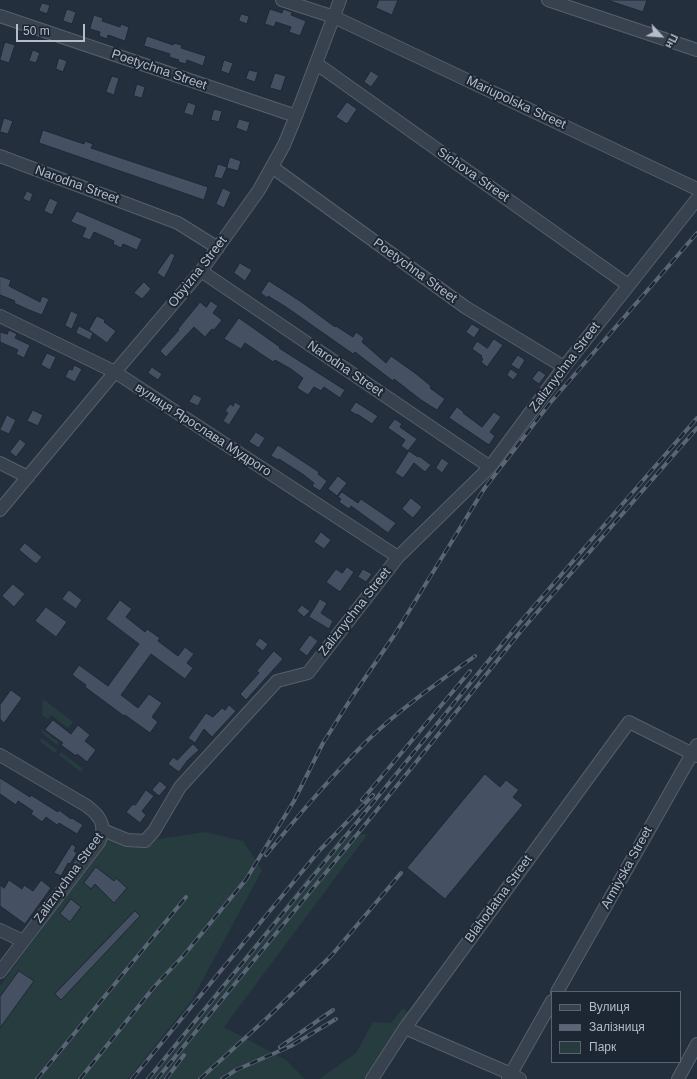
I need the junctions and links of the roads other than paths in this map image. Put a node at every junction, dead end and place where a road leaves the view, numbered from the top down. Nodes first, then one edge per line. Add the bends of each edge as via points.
1 (282, 0) edge
2 (340, 0) edge
3 (548, 0) edge
4 (0, 16) edge
5 (334, 17) junction
6 (697, 50) edge
7 (317, 64) junction
8 (296, 116) junction
9 (0, 156) edge
10 (272, 167) junction
11 (697, 189) edge
12 (697, 198) edge
13 (218, 248) junction
14 (201, 271) junction
15 (628, 285) junction
16 (0, 316) edge
17 (564, 367) junction
18 (114, 372) junction
19 (0, 463) edge
20 (490, 467) junction
21 (28, 477) junction
22 (0, 510) edge
23 (398, 557) junction
24 (695, 752) edge
25 (0, 755) edge
26 (103, 830) junction
27 (0, 930) edge
28 (23, 941) junction
29 (0, 972) edge
30 (558, 991) edge
31 (551, 1003) edge
32 (405, 1028) junction
33 (697, 1044) edge
34 (513, 1077) edge
35 (372, 1079) edge
36 (678, 1079) edge

1 - 5 street
2 - 5 street, Obyizna Street
3 - 6 street
4 - 8 street, Poetychna Street
5 - 7 street, Obyizna Street
5 - 11 street, Mariupolska Street
7 - 8 street, Obyizna Street
7 - 15 street, Sichova Street
8 - 10 street, Obyizna Street
9 - 13 street, Narodna Street via 178,223
10 - 13 street, Obyizna Street
10 - 17 street, Poetychna Street via 465,307
12 - 15 street, Zaliznychna Street
13 - 14 street, Obyizna Street
14 - 18 street, Obyizna Street
14 - 20 street, Narodna Street
15 - 17 street, Zaliznychna Street
16 - 18 street, вулиця Ярослава Мудрого
17 - 20 street, Zaliznychna Street
18 - 21 street, Obyizna Street
18 - 23 street, вулиця Ярослава Мудрого
19 - 21 street
20 - 23 street, Zaliznychna Street
21 - 22 street, Obyizna Street
23 - 26 street, Zaliznychna Street via 308,673 277,681 180,787 154,831 145,841 128,840
24 - 30 street, Armiyska Street
24 - 32 street, Blahodatna Street via 629,722
25 - 26 street via 94,811
26 - 28 street, Zaliznychna Street via 99,842
27 - 28 street
28 - 29 street, Zaliznychna Street
31 - 34 street
32 - 34 street
32 - 35 street, Blahodatna Street
33 - 36 street

